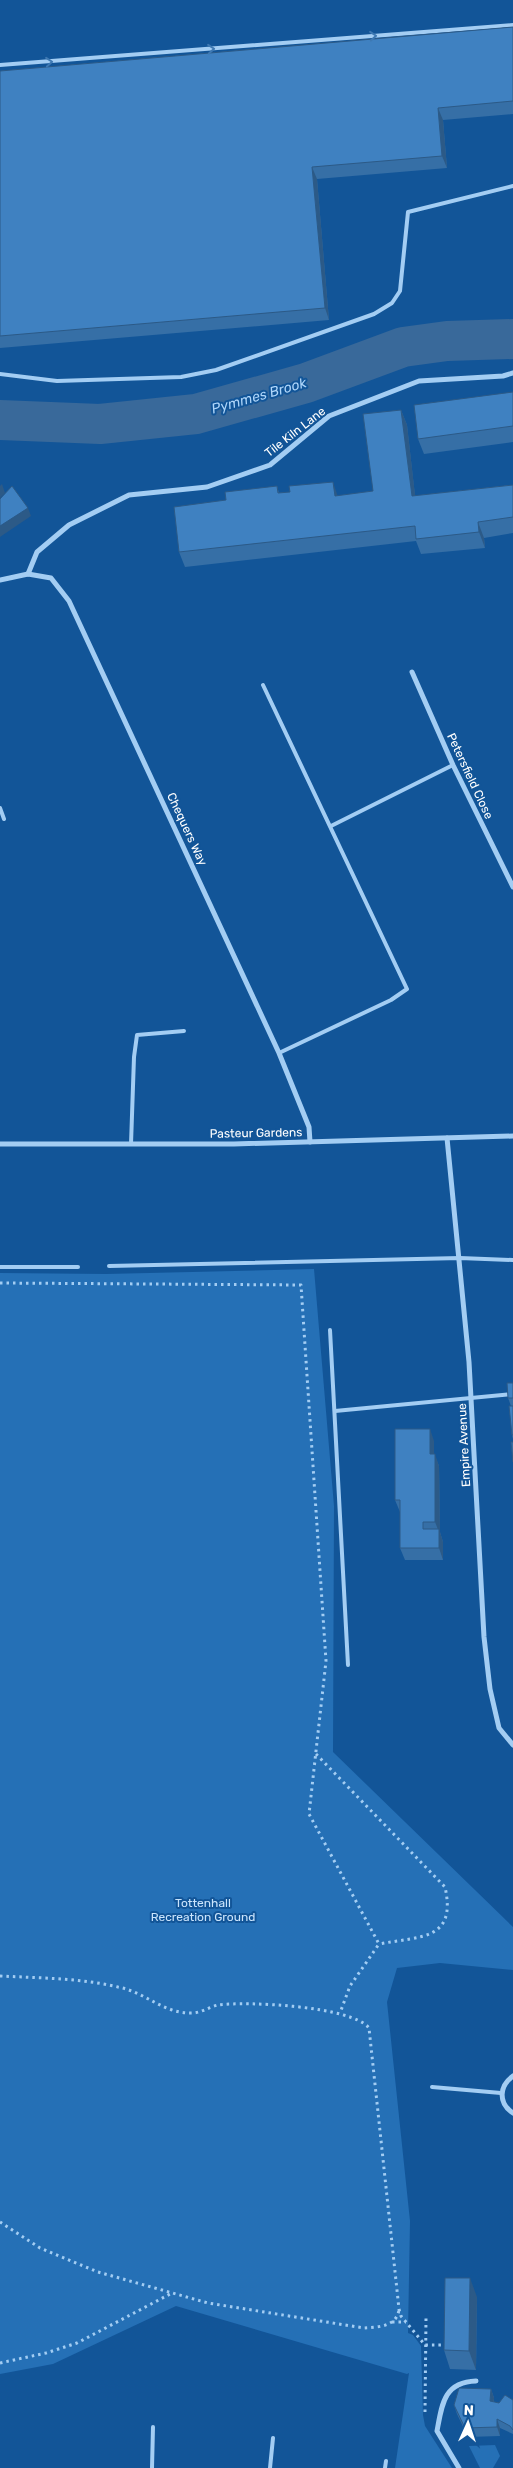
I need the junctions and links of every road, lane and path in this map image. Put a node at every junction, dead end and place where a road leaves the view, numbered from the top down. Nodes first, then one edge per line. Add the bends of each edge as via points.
1 (513, 25) edge
2 (0, 65) edge
3 (513, 186) edge
4 (513, 373) edge
5 (0, 374) edge
6 (28, 574) junction
7 (0, 580) edge
8 (412, 672) dead end
9 (263, 685) dead end
10 (453, 765) junction
11 (0, 808) edge
12 (4, 819) dead end
13 (331, 826) junction
14 (513, 887) edge
15 (184, 1031) dead end
16 (279, 1053) junction
17 (513, 1136) edge
18 (447, 1138) junction
19 (310, 1142) junction
20 (0, 1144) edge
21 (132, 1144) junction
22 (460, 1258) junction
23 (513, 1260) edge
24 (0, 1266) edge
25 (110, 1266) dead end
26 (78, 1267) dead end
27 (0, 1283) edge
28 (330, 1330) dead end
29 (513, 1394) edge
30 (471, 1397) junction
31 (335, 1411) junction
32 (348, 1665) dead end
33 (513, 1745) edge
34 (316, 1753) junction
35 (379, 1944) junction
36 (0, 1976) edge
37 (340, 2013) junction
38 (513, 2076) edge
39 (432, 2087) dead end
40 (502, 2093) junction
41 (513, 2113) edge
42 (0, 2222) edge
43 (172, 2293) junction
44 (399, 2309) junction
45 (426, 2318) dead end
46 (392, 2322) junction
47 (406, 2322) junction
48 (425, 2345) junction
49 (451, 2345) edge
50 (0, 2363) edge
51 (476, 2380) dead end
52 (153, 2427) dead end
53 (437, 2431) junction
54 (273, 2438) dead end
55 (386, 2462) dead end
56 (152, 2468) edge
57 (270, 2468) edge
58 (385, 2468) edge
59 (459, 2468) edge

2 -> 1 lane
3 - 5 lane via 408,212 400,291 392,303 374,314 216,370 181,377 58,382
4 - 6 street, Tile Kiln Lane via 419,381 329,416 270,465 207,487 129,495 69,525 37,552
6 - 7 street, Chequers Way
6 - 16 street, Chequers Way via 51,578 69,601
8 - 10 street, Petersfield Close
9 - 13 lane
10 - 13 lane
10 - 14 street, Petersfield Close
11 - 12 lane
13 - 16 lane via 406,989 391,1000
15 - 21 lane via 137,1035
16 - 19 street, Chequers Way via 309,1127
17 - 18 street, Pasteur Gardens
18 - 19 street, Pasteur Gardens
18 - 22 street, Empire Avenue
19 - 21 street, Pasteur Gardens
20 - 21 street, Pasteur Gardens
22 - 23 lane
22 - 25 lane
22 - 30 street, Empire Avenue
24 - 26 lane
27 - 34 path via 301,1284 326,1661
28 - 31 lane
29 - 30 lane
30 - 31 lane
30 - 33 street, Empire Avenue via 484,1637 490,1689 499,1728
31 - 32 lane
34 - 35 path via 309,1814
34 - 35 path via 445,1887 449,1905 446,1922 435,1932
35 - 37 path via 350,1986
36 - 37 path via 116,1986 138,1992 170,2010 193,2013 217,2005 254,2004
37 - 44 path via 363,2021 368,2028
38 - 40 street via 507,2080
39 - 40 lane
40 - 41 street via 504,2104
42 - 43 path via 40,2248 81,2266
43 - 46 path via 208,2303 364,2328
43 - 50 path via 77,2343
44 - 46 path
44 - 47 path
45 - 48 path
46 - 47 path
47 - 48 path
48 - 49 path
48 - 53 path via 425,2415
51 - 53 street via 461,2381 448,2392 441,2407
52 - 56 lane
53 - 59 street
54 - 57 lane
55 - 58 lane

